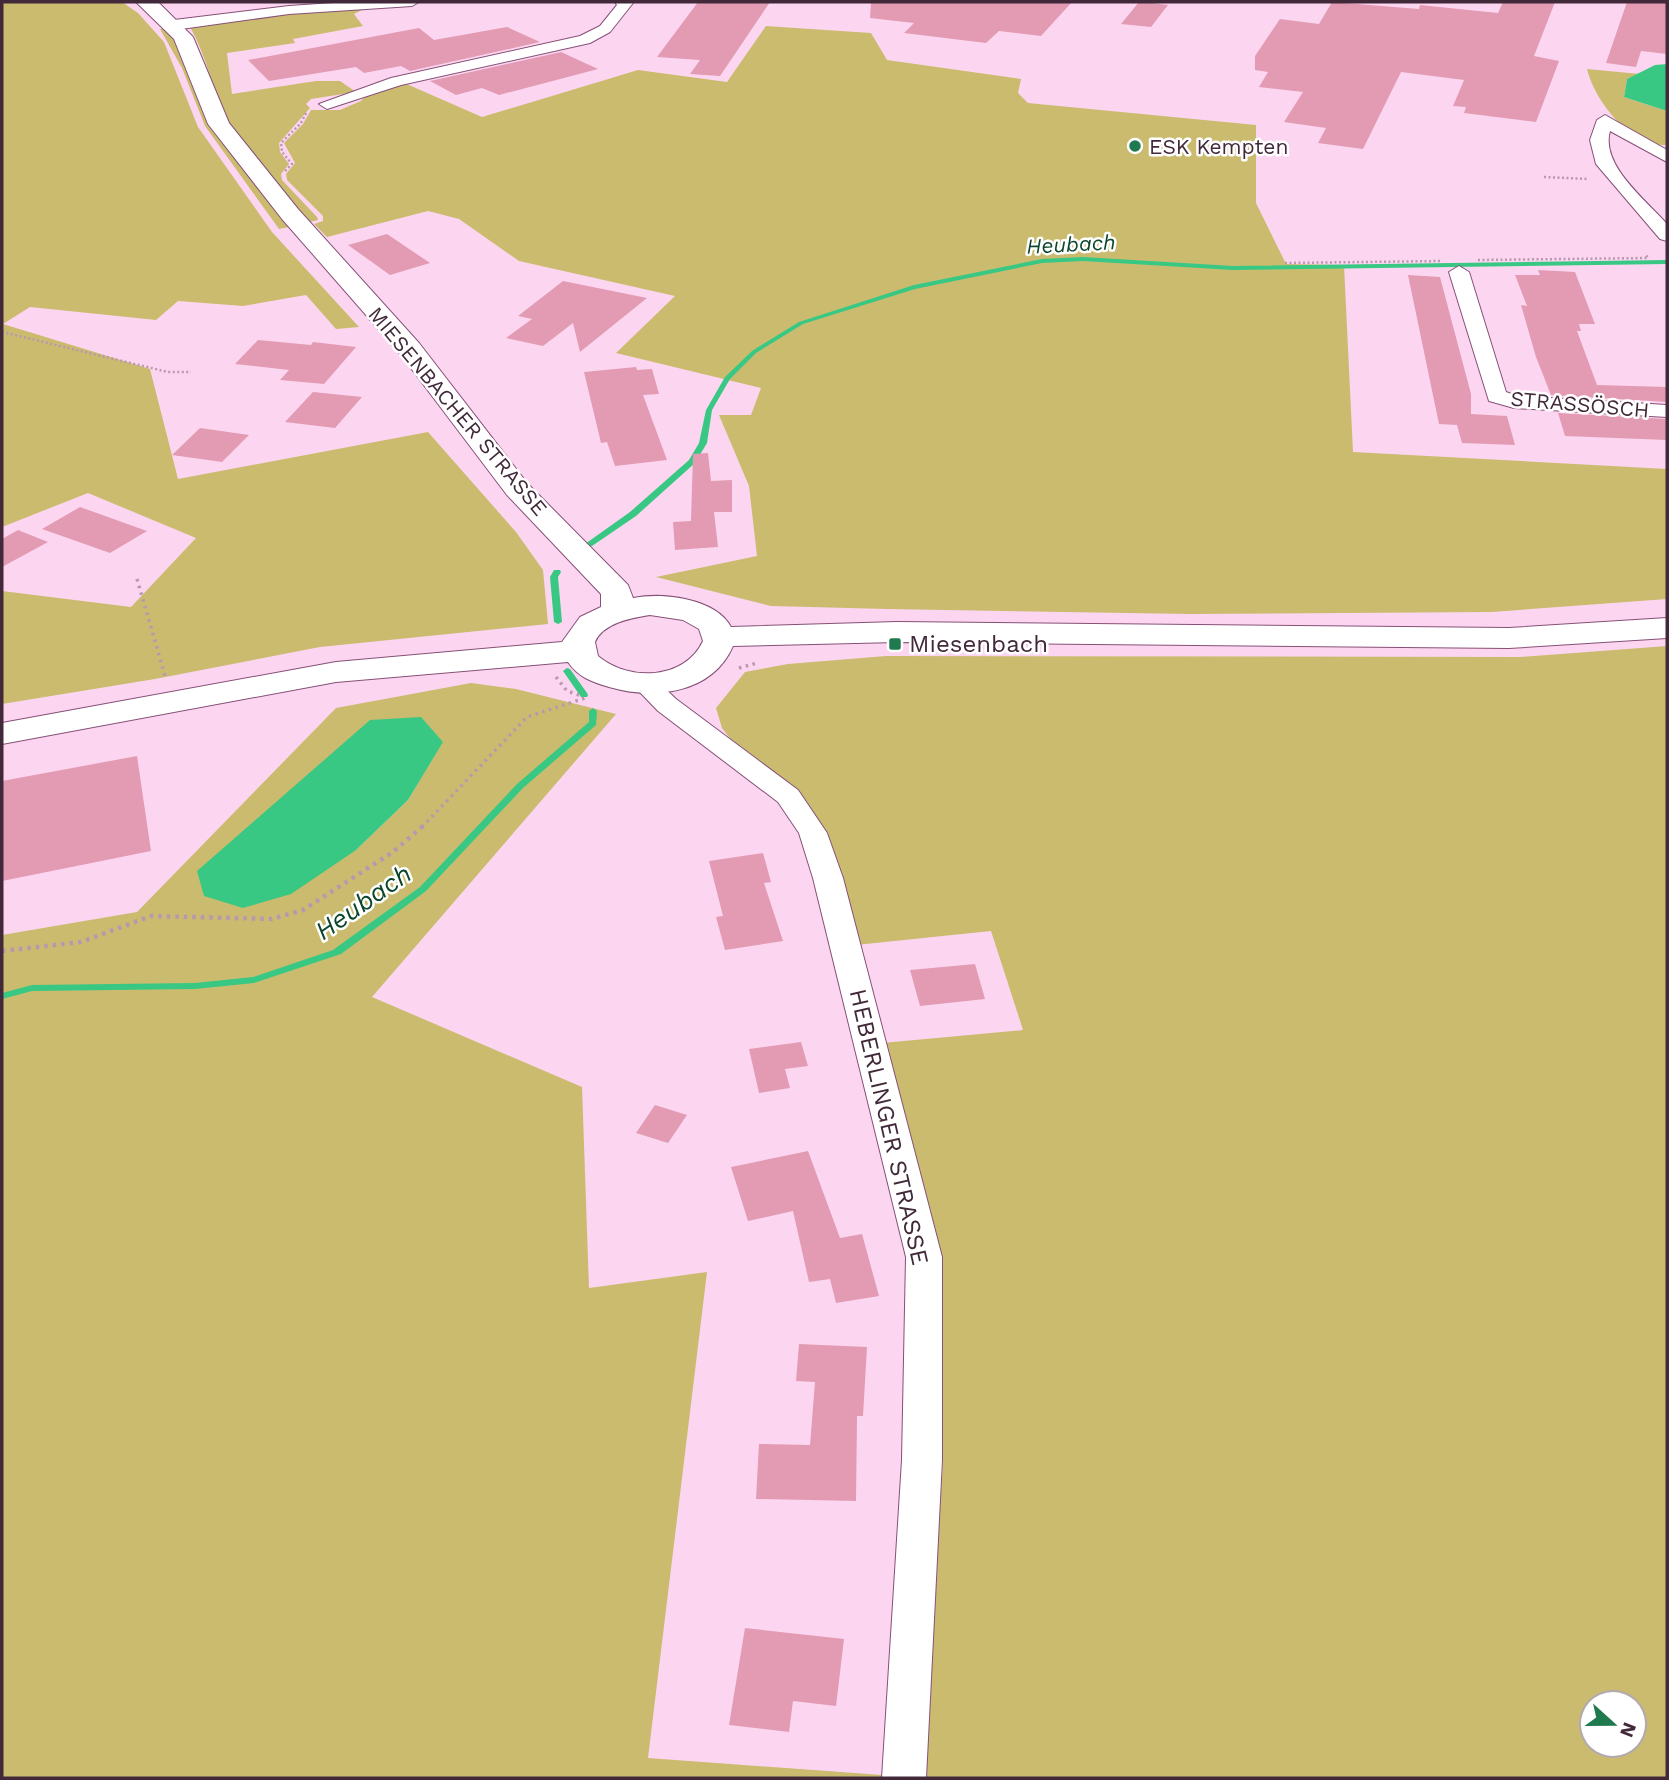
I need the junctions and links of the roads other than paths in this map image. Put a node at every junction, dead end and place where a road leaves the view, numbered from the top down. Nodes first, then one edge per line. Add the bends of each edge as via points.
1 (145, 2) edge
2 (412, 2) edge
3 (624, 2) edge
4 (174, 25) junction
5 (327, 104) road end
6 (1667, 158) edge
7 (1604, 159) junction
8 (1667, 235) edge
9 (1459, 272) dead end
10 (1667, 411) edge
11 (617, 611) junction
12 (1667, 628) edge
13 (720, 638) junction
14 (579, 651) junction
15 (645, 684) junction
16 (2, 734) edge
17 (904, 1778) edge

1 - 4 street
2 - 4 street via 289,9
3 - 5 street via 605,29 585,40 397,81
4 - 11 street, MIESENBACHER STRASSE via 219,124 290,214 411,349 517,489 617,592
6 - 7 street
6 - 7 street via 1605,120 1599,140
7 - 8 street
9 - 10 street, STRASSÖSCH via 1497,396 1514,402
11 - 13 street via 650,605 685,609 711,623
11 - 14 street via 588,628
12 - 13 street via 1509,638 897,632
13 - 15 street via 711,662 685,677
14 - 15 street via 588,667 625,682
14 - 16 street via 336,672
15 - 17 street, HEBERLINGER STRASSE via 788,796 813,833 924,1257 922,1460

